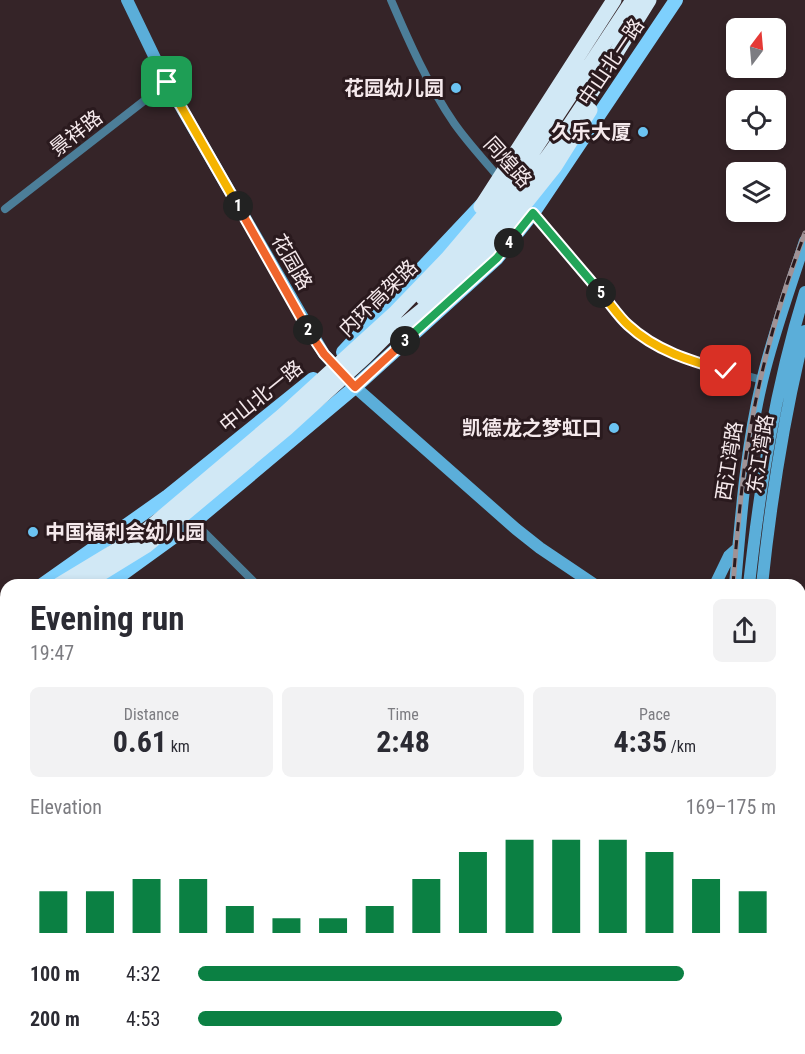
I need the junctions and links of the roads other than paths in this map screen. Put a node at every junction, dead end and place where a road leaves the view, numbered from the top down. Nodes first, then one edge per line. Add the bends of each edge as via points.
1 (127, 0) edge
2 (390, 0) edge
3 (614, 0) edge
4 (622, 0) edge
5 (633, 0) edge
6 (649, 0) edge
7 (658, 0) edge
8 (676, 0) edge
9 (167, 82) junction
10 (503, 182) junction
11 (5, 209) dead end
12 (533, 213) junction
13 (805, 241) edge
14 (447, 259) junction
15 (805, 292) edge
16 (805, 331) edge
17 (365, 357) junction
18 (332, 364) junction
19 (762, 380) junction
20 (355, 387) junction
21 (194, 522) junction
22 (738, 548) junction
23 (50, 579) edge
24 (69, 579) edge
25 (92, 579) edge
26 (115, 579) edge
27 (251, 579) edge
28 (586, 579) edge
29 (718, 579) edge
30 (735, 579) edge
31 (750, 579) edge
32 (763, 579) edge

1 - 9 main road, 花园路
2 - 10 street, 同煌路 via 445,109 465,139
3 - 14 highway, bridge
4 - 10 main road, 中山北一路
5 - 14 highway, 内环高架路, bridge via 513,180
6 - 17 highway, 内环高架路, bridge via 600,80 525,186 463,259
7 - 17 highway, bridge via 555,166 488,250 441,295
8 - 12 main road, 中山北一路
9 - 11 street, 景祥路
9 - 18 main road, 花园路 via 316,344
10 - 12 street, 同煌路
10 - 18 main road, 中山北一路
12 - 19 street, 同煌路 via 628,325 650,343
12 - 20 main road, 中山北一路 via 497,258
13 - 19 main road, 西江湾路
14 - 24 highway, 内环高架路, bridge via 396,312 274,424 140,536
15 - 31 main road, 东江湾路 via 770,435
16 - 32 main road, 东江湾路 via 787,408
17 - 25 highway, 内环高架路, bridge via 147,545
18 - 20 main road, 花园路
18 - 23 main road, 中山北一路 via 168,496
19 - 22 main road, 西江湾路 via 744,477
20 - 21 main road, 中山北一路
20 - 28 main road, 花园路 via 516,529
21 - 26 main road, 中山北一路
21 - 27 street
22 - 29 main road via 729,556
22 - 30 main road, 西江湾路

